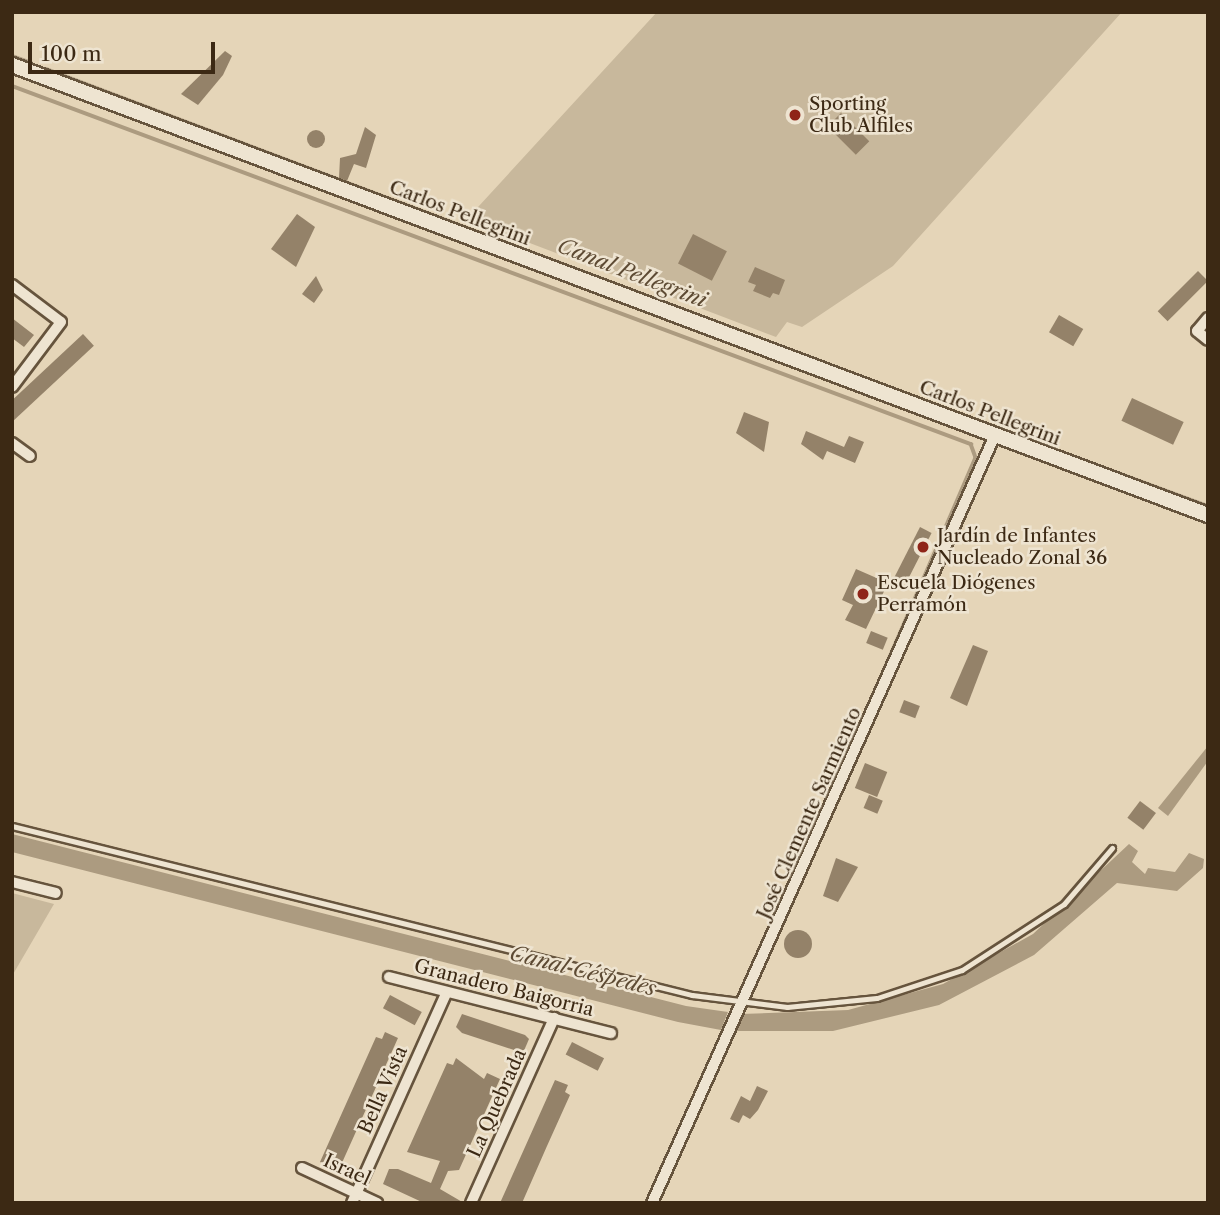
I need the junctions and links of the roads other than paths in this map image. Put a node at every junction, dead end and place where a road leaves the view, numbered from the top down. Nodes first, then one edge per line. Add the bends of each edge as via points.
1 (12, 65) edge
2 (12, 285) edge
3 (1208, 318) edge
4 (1208, 340) edge
5 (12, 387) edge
6 (995, 435) junction
7 (12, 443) edge
8 (30, 456) dead end
9 (1208, 515) edge
10 (12, 826) edge
11 (1112, 848) dead end
12 (12, 882) edge
13 (57, 893) dead end
14 (389, 977) dead end
15 (447, 992) junction
16 (740, 1003) junction
17 (554, 1018) junction
18 (611, 1033) dead end
19 (302, 1168) dead end
20 (354, 1198) edge
21 (377, 1203) edge
22 (471, 1203) edge
23 (652, 1203) edge

1 - 6 main road, Carlos Pellegrini
2 - 5 street via 61,322
3 - 4 street via 1197,331
6 - 9 main road, Carlos Pellegrini
6 - 16 street, José Clemente Sarmiento
7 - 8 street
10 - 16 lane
11 - 16 lane via 1063,904 962,970 844,1005
12 - 13 street
14 - 15 street, Granadero Baigorria
15 - 17 street, Granadero Baigorria
15 - 20 street, Bella Vista
16 - 23 street, José Clemente Sarmiento
17 - 18 street, Granadero Baigorria
17 - 22 street, La Quebrada
19 - 20 street, Israel
20 - 21 street, Israel

